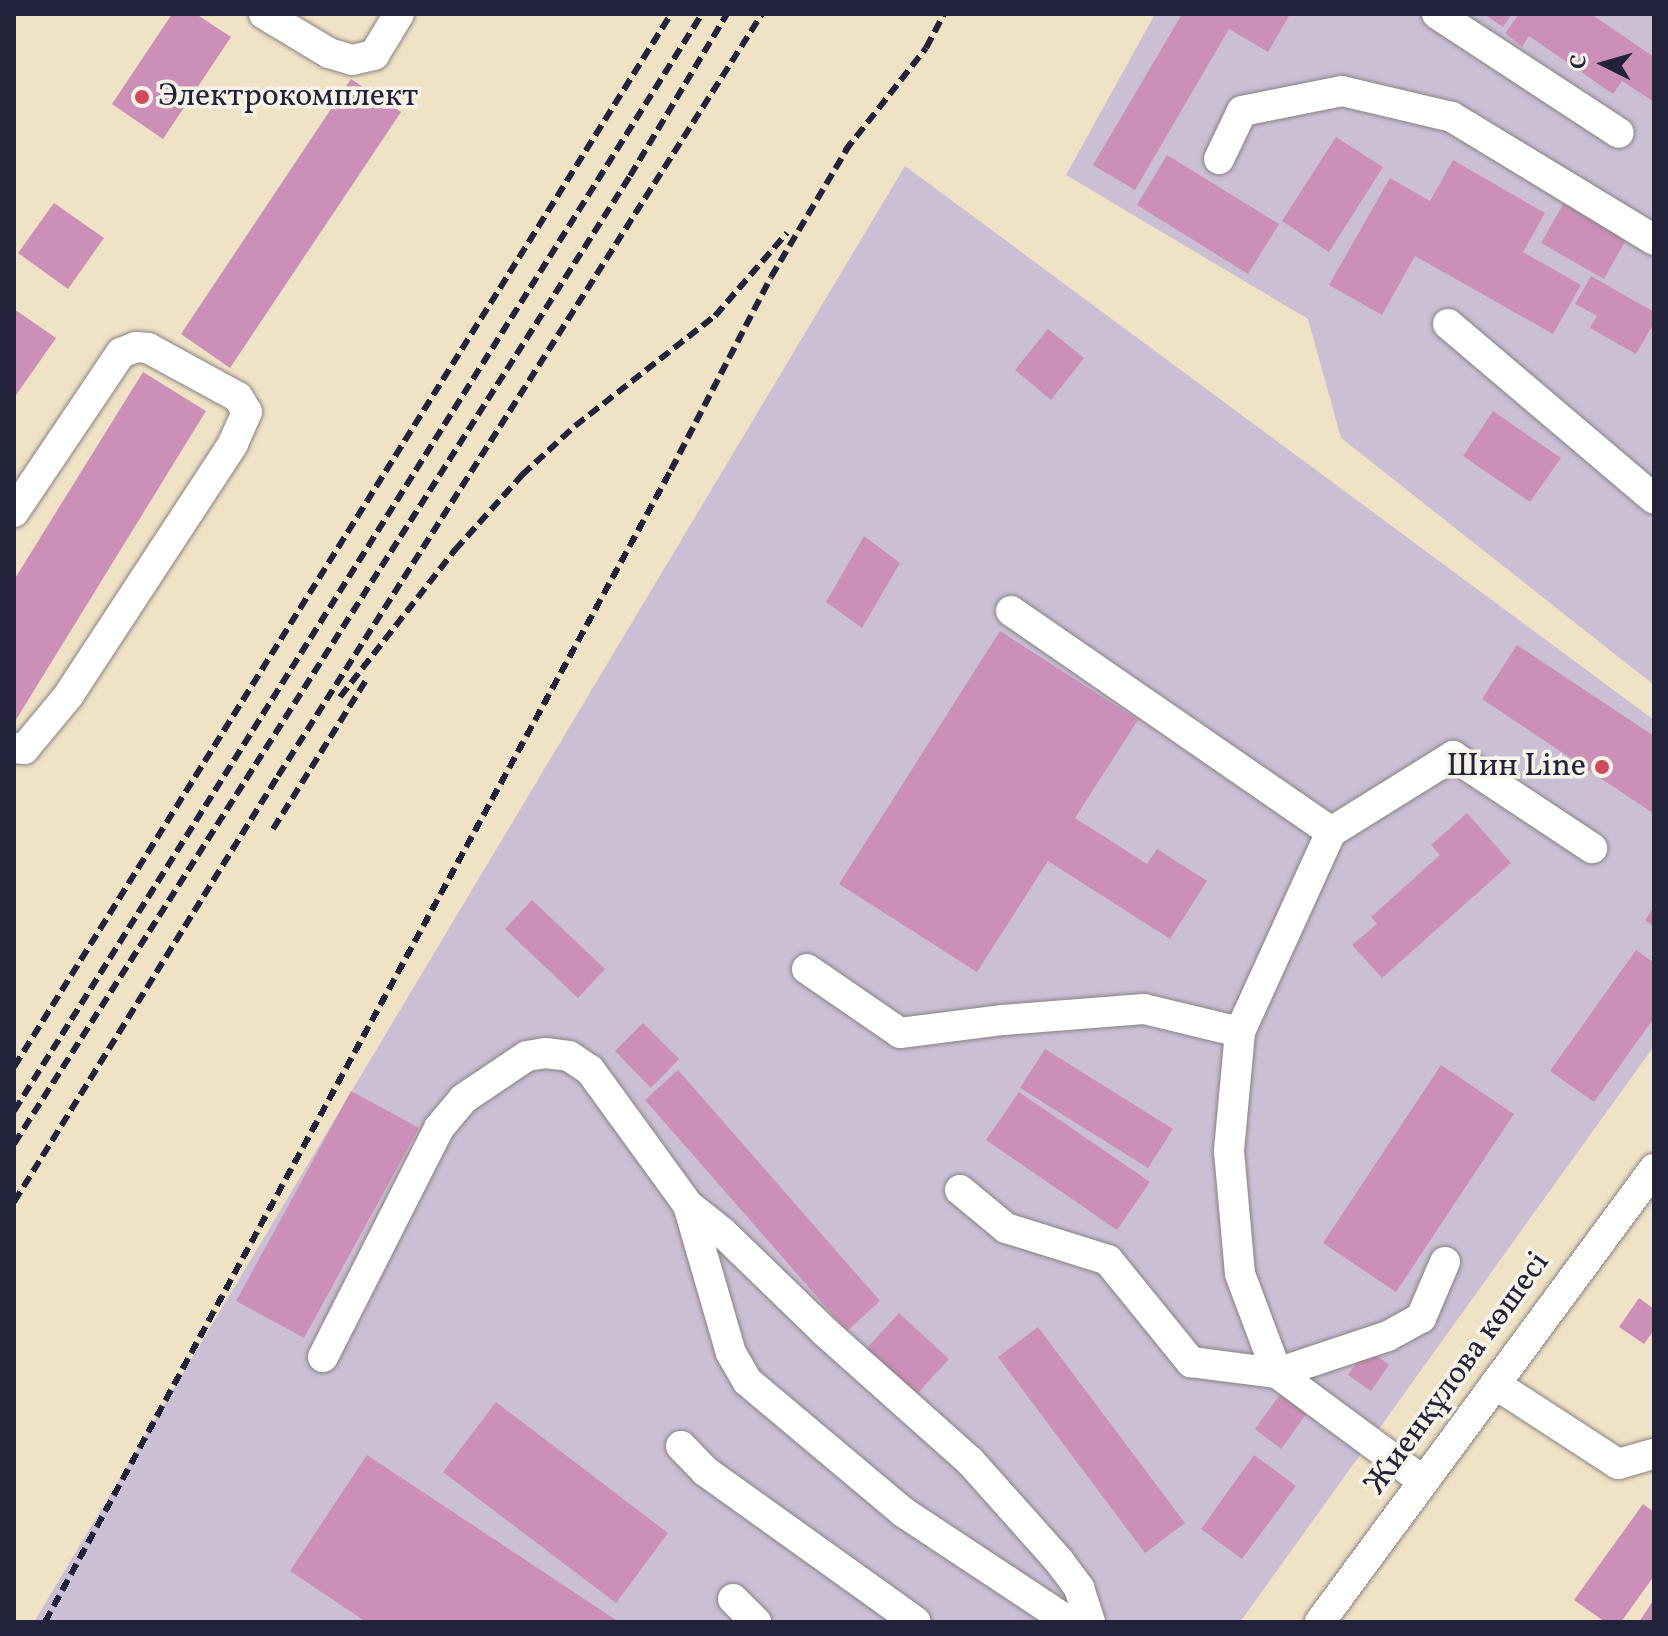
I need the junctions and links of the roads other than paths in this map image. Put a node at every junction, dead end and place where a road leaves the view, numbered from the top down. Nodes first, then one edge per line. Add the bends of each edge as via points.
1 (264, 14) edge
2 (399, 14) edge
3 (1437, 14) edge
4 (1619, 133) dead end
5 (1219, 159) dead end
6 (1654, 240) edge
7 (1448, 324) dead end
8 (24, 480) edge
9 (1654, 499) edge
10 (14, 512) edge
11 (1011, 611) dead end
12 (14, 748) edge
13 (1331, 832) junction
14 (1592, 848) dead end
15 (807, 969) dead end
16 (1240, 1032) junction
17 (1654, 1169) edge
18 (960, 1190) dead end
19 (688, 1205) junction
20 (1445, 1262) dead end
21 (323, 1357) dead end
22 (1277, 1373) junction
23 (1495, 1384) junction
24 (681, 1446) dead end
25 (1654, 1454) edge
26 (1423, 1481) junction
27 (733, 1599) dead end
28 (756, 1622) edge
29 (916, 1622) edge
30 (1069, 1622) edge
31 (1090, 1622) edge
32 (1320, 1622) edge

1 - 2 street via 329,53 352,60 374,55
3 - 4 street
5 - 6 street via 1242,111 1342,91 1452,117
7 - 9 street
8 - 10 street
8 - 12 street via 121,353 136,347 148,348 238,397 247,412 233,444 69,695 24,749
11 - 13 street
13 - 14 street via 1453,756
13 - 16 street
15 - 16 street via 900,1033 1144,1009
16 - 22 street via 1229,1151 1240,1274
17 - 23 street, Жиенқұлова көшесі
18 - 22 street via 1006,1228 1108,1260 1191,1362
19 - 21 street via 590,1070 569,1056 527,1056 463,1099 439,1128
19 - 30 street via 731,1353 747,1381 903,1512
19 - 31 street via 970,1461 1059,1561 1079,1588
20 - 22 street via 1421,1318 1388,1336
22 - 26 street
23 - 25 street via 1618,1464
23 - 26 street, Жиенқұлова көшесі
24 - 29 street via 705,1471
26 - 32 street, Жиенқұлова көшесі
27 - 28 street

